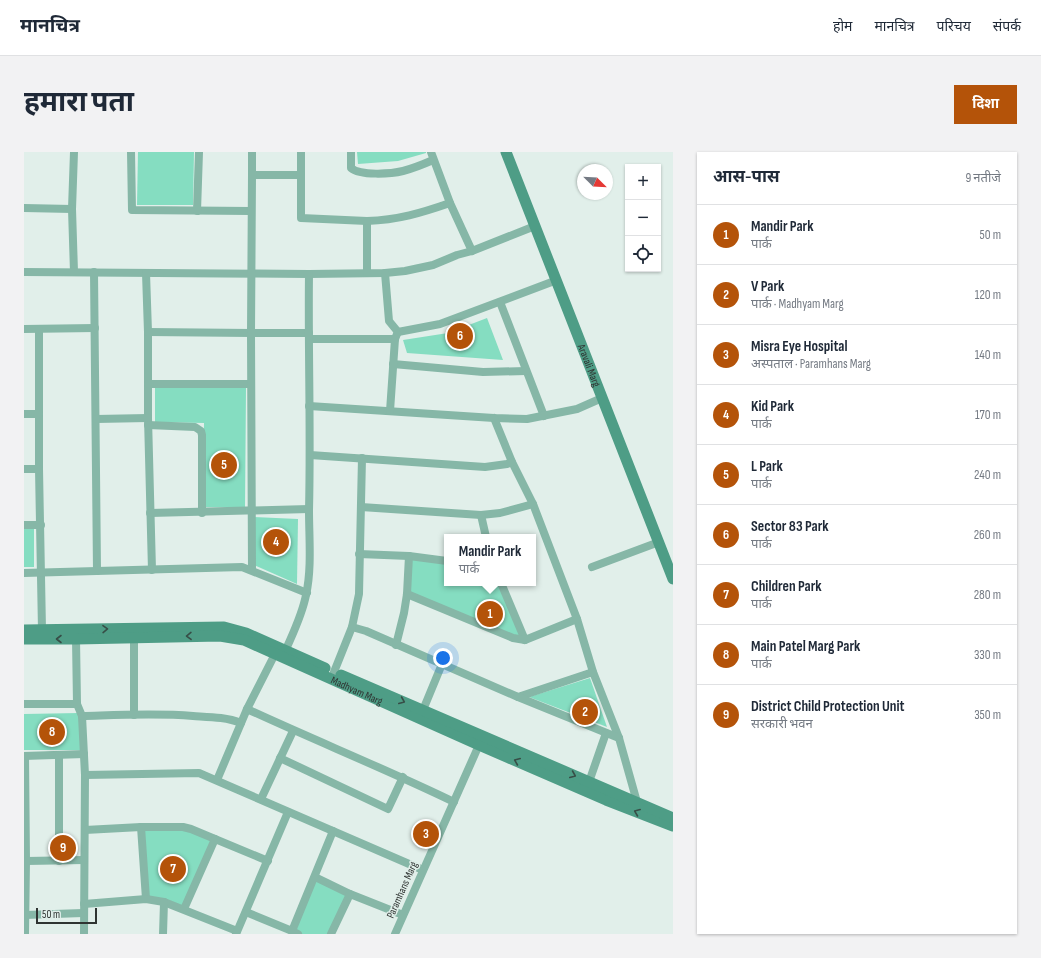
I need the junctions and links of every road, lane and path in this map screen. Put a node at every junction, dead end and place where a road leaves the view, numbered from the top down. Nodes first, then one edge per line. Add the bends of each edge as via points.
1 (74, 152) edge
2 (132, 152) edge
3 (199, 152) edge
4 (252, 152) edge
5 (300, 152) edge
6 (350, 152) edge
7 (506, 152) edge
8 (432, 156) edge
9 (252, 175) junction
10 (300, 175) junction
11 (450, 203) junction
12 (24, 208) edge
13 (72, 209) junction
14 (197, 211) junction
15 (251, 211) junction
16 (367, 221) junction
17 (535, 226) junction
18 (472, 251) junction
19 (24, 272) edge
20 (74, 272) junction
21 (94, 272) junction
22 (146, 273) junction
23 (250, 273) junction
24 (367, 273) junction
25 (385, 273) junction
26 (309, 274) junction
27 (557, 280) junction
28 (500, 302) junction
29 (95, 328) junction
30 (24, 329) edge
31 (39, 329) junction
32 (148, 332) junction
33 (251, 333) junction
34 (396, 335) junction
35 (309, 336) junction
36 (393, 364) junction
37 (526, 371) junction
38 (148, 384) junction
39 (251, 384) junction
40 (602, 398) junction
41 (310, 406) junction
42 (390, 411) junction
43 (24, 414) edge
44 (39, 414) junction
45 (544, 416) junction
46 (494, 418) junction
47 (96, 419) junction
48 (148, 422) junction
49 (310, 455) junction
50 (362, 458) junction
51 (512, 462) junction
52 (24, 469) edge
53 (39, 469) junction
54 (533, 504) junction
55 (361, 506) junction
56 (309, 509) junction
57 (251, 511) junction
58 (150, 513) junction
59 (202, 513) junction
60 (481, 515) junction
61 (24, 525) edge
62 (41, 525) junction
63 (485, 534) edge
64 (659, 542) junction
65 (359, 554) junction
66 (409, 556) junction
67 (444, 561) edge
68 (592, 567) dead end
69 (152, 570) junction
70 (252, 570) junction
71 (97, 571) junction
72 (24, 573) edge
73 (41, 573) junction
74 (673, 579) edge
75 (502, 586) edge
76 (307, 593) junction
77 (407, 594) junction
78 (577, 619) junction
79 (352, 626) junction
80 (24, 630) edge
81 (42, 630) junction
82 (134, 638) junction
83 (24, 639) edge
84 (76, 639) junction
85 (525, 640) junction
86 (396, 645) junction
87 (281, 654) junction
88 (442, 664) junction
89 (334, 672) junction
90 (593, 672) junction
91 (518, 697) junction
92 (24, 704) edge
93 (77, 704) junction
94 (247, 709) junction
95 (423, 710) junction
96 (134, 715) junction
97 (82, 716) junction
98 (241, 723) junction
99 (293, 731) junction
100 (606, 733) junction
101 (619, 738) junction
102 (479, 745) junction
103 (84, 754) junction
104 (25, 756) edge
105 (59, 756) junction
106 (280, 758) junction
107 (85, 775) junction
108 (403, 777) junction
109 (218, 780) junction
110 (589, 782) junction
111 (261, 799) junction
112 (454, 802) junction
113 (637, 802) junction
114 (288, 812) junction
115 (673, 818) edge
116 (673, 826) edge
117 (141, 827) junction
118 (85, 830) junction
119 (333, 831) junction
120 (215, 839) junction
121 (84, 860) junction
122 (26, 861) junction
123 (59, 861) junction
124 (268, 861) junction
125 (423, 870) junction
126 (315, 877) junction
127 (25, 890) edge
128 (350, 894) junction
129 (146, 899) junction
130 (164, 902) junction
131 (84, 904) junction
132 (184, 909) junction
133 (246, 912) junction
134 (83, 913) junction
135 (25, 915) junction
136 (403, 915) junction
137 (237, 932) edge
138 (295, 933) edge
139 (25, 934) edge
140 (84, 934) edge
141 (163, 934) edge
142 (331, 934) edge
143 (395, 934) edge

1 - 13 street
2 - 14 street via 132,210
3 - 14 street
4 - 9 street
5 - 10 street
6 - 8 street via 351,168 354,171 372,173 403,171
7 - 17 street, Aravali Marg
8 - 11 street
9 - 10 street
9 - 15 street
10 - 16 street via 301,218
11 - 16 street via 387,221
11 - 18 street
12 - 13 street
13 - 20 street
14 - 15 street
15 - 23 street
16 - 24 street
17 - 18 street
17 - 27 street, Aravali Marg
18 - 25 street via 433,265
19 - 20 street
20 - 21 street
21 - 22 street
21 - 29 street
22 - 23 street
22 - 32 street
23 - 26 street
23 - 33 street
24 - 25 street
24 - 26 street
25 - 34 street via 389,321
26 - 35 street
27 - 28 street
27 - 40 street, Aravali Marg
28 - 34 street via 440,324
28 - 37 street
29 - 31 street
29 - 47 street
30 - 31 street
31 - 44 street
32 - 33 street
32 - 38 street
33 - 35 street
33 - 39 street
34 - 35 street
34 - 36 street
35 - 41 street
36 - 37 street via 483,372
36 - 42 street
37 - 45 street
38 - 39 street
38 - 48 street
39 - 57 street
40 - 45 street via 577,409
40 - 64 street, Aravali Marg
41 - 42 street
41 - 49 street
42 - 46 street
43 - 44 street
44 - 53 street
45 - 46 street via 527,419
46 - 51 street
47 - 48 street
47 - 71 street
48 - 58 street
48 - 59 street via 195,427 201,431
49 - 50 street
49 - 56 street
50 - 51 street via 485,467
50 - 55 street
51 - 54 street
52 - 53 street
53 - 62 street
54 - 60 street
54 - 78 street
55 - 60 street
55 - 65 street
56 - 57 street
56 - 76 street
57 - 59 street
57 - 70 street
58 - 59 street
58 - 69 street
60 - 63 street
61 - 62 street
62 - 73 street
64 - 68 street
64 - 74 street, Aravali Marg
65 - 66 street
65 - 79 street via 359,594
66 - 67 street
66 - 77 street
69 - 70 street via 242,567
69 - 71 street
70 - 76 street
71 - 73 street
72 - 73 street
73 - 81 street
75 - 85 street
76 - 87 street via 302,612
77 - 85 street via 513,638
77 - 86 street
78 - 85 street
78 - 90 street
79 - 86 street
79 - 89 street
80 - 81 street, Madhyam Marg
81 -> 87 street, Madhyam Marg via 224,628 246,633
82 - 84 street, Madhyam Marg
87 -> 82 street, Madhyam Marg via 244,640 220,636
82 - 96 street
84 -> 83 street, Madhyam Marg
84 - 93 street
86 - 88 street
87 - 89 street, Madhyam Marg
87 - 94 street
87 - 102 street, Madhyam Marg
88 - 91 street
88 - 95 street
89 -> 95 street, Madhyam Marg
90 - 91 street
90 - 101 street
91 - 100 street
92 - 93 street
93 - 97 street
94 - 98 street
94 - 99 street
95 -> 110 street, Madhyam Marg
96 - 97 street
96 - 98 street via 172,714 231,719
97 - 103 street
98 - 109 street
99 - 106 street
99 - 108 street
100 - 101 street
100 - 110 street
101 - 113 street
102 - 112 street, Paramhans Marg
116 -> 102 street, Madhyam Marg
103 - 105 street
103 - 107 street
104 - 105 street
104 - 122 street
105 - 123 street
106 - 108 street via 388,809
106 - 111 street
107 - 109 street via 199,772
107 - 118 street
108 - 112 street
109 - 111 street
110 - 113 street, Madhyam Marg
111 - 114 street
112 - 125 street, Paramhans Marg
113 - 115 street, Madhyam Marg
114 - 119 street
114 - 124 street
117 - 118 street
117 - 120 street via 183,827
117 - 129 street
118 - 121 street
119 - 125 street
119 - 126 street
120 - 124 street
120 - 132 street
121 - 123 street
121 - 131 street
122 - 123 street
122 - 127 street
124 - 133 street
125 - 136 street, Paramhans Marg
126 - 128 street
126 - 138 street
127 - 135 street
128 - 136 street
128 - 142 street
129 - 130 street
129 - 131 street
130 - 132 street
130 - 141 street
131 - 134 street
132 - 137 street
133 - 137 street
133 - 138 street
134 - 135 street
134 - 140 street
135 - 139 street
136 - 143 street, Paramhans Marg

